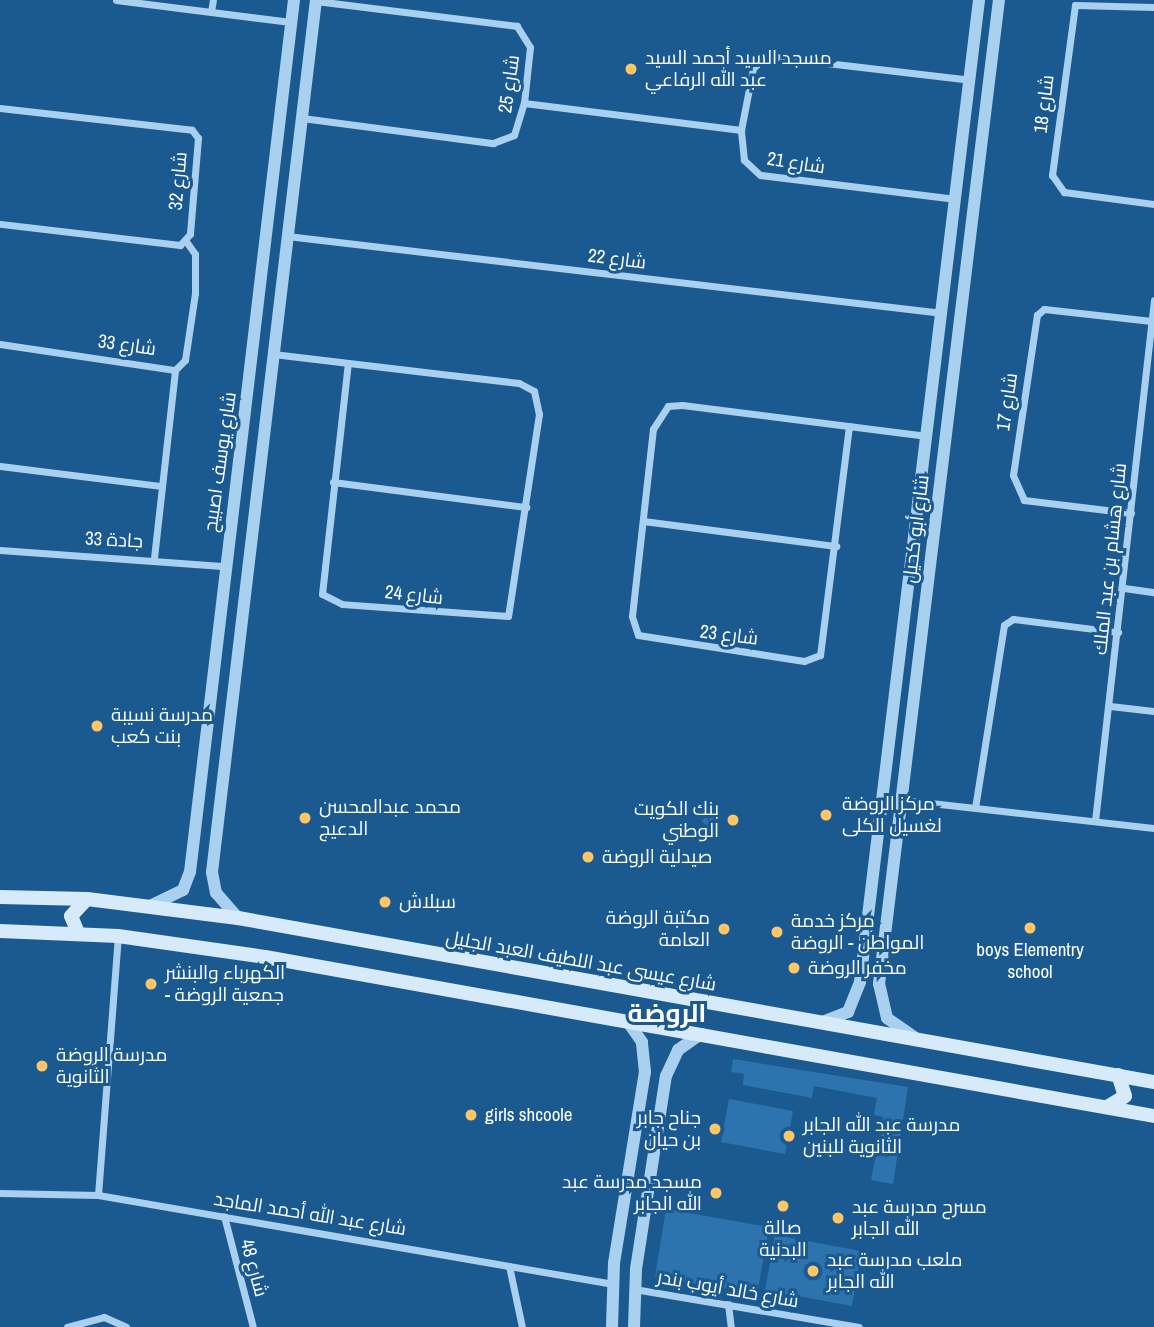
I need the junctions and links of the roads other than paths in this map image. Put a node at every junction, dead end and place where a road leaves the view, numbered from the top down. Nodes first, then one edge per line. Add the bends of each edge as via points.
1 (116, 0) edge
2 (213, 0) edge
3 (294, 0) edge
4 (316, 0) edge
5 (980, 0) edge
6 (998, 0) edge
7 (1154, 7) edge
8 (212, 12) junction
9 (977, 20) junction
10 (997, 20) junction
11 (291, 22) junction
12 (970, 80) junction
13 (524, 103) junction
14 (0, 108) edge
15 (302, 118) junction
16 (741, 130) junction
17 (277, 146) junction
18 (298, 149) junction
19 (273, 174) junction
20 (295, 176) junction
21 (956, 199) junction
22 (1154, 204) edge
23 (0, 224) edge
24 (952, 231) junction
25 (971, 235) junction
26 (288, 236) junction
27 (186, 241) junction
28 (949, 257) junction
29 (968, 259) junction
30 (1154, 300) edge
31 (942, 313) junction
32 (1151, 321) junction
33 (0, 344) edge
34 (273, 354) junction
35 (348, 363) junction
36 (175, 370) junction
37 (1145, 393) junction
38 (1154, 394) edge
39 (849, 426) junction
40 (928, 436) junction
41 (0, 466) edge
42 (333, 482) junction
43 (160, 486) junction
44 (526, 507) junction
45 (1130, 513) junction
46 (643, 522) junction
47 (836, 546) junction
48 (916, 548) junction
49 (0, 550) edge
50 (933, 550) junction
51 (154, 558) junction
52 (225, 566) junction
53 (912, 574) junction
54 (930, 576) junction
55 (1124, 588) junction
56 (1154, 592) edge
57 (1118, 632) junction
58 (1110, 706) junction
59 (1154, 711) edge
60 (204, 762) junction
61 (224, 765) junction
62 (200, 793) junction
63 (221, 793) junction
64 (904, 800) junction
65 (975, 808) junction
66 (1095, 821) junction
67 (1154, 828) edge
68 (0, 898) edge
69 (87, 899) junction
70 (150, 906) junction
71 (238, 918) junction
72 (0, 931) edge
73 (78, 933) junction
74 (118, 936) junction
75 (861, 972) junction
76 (880, 975) junction
77 (628, 1022) junction
78 (814, 1022) junction
79 (701, 1034) junction
80 (924, 1041) junction
81 (1118, 1075) junction
82 (1154, 1082) edge
83 (1106, 1107) junction
84 (1154, 1116) edge
85 (631, 1166) junction
86 (652, 1167) junction
87 (0, 1193) edge
88 (98, 1195) junction
89 (224, 1216) junction
90 (509, 1266) junction
91 (613, 1284) junction
92 (634, 1289) junction
93 (728, 1304) junction
94 (66, 1327) edge
95 (125, 1327) edge
96 (253, 1327) edge
97 (522, 1327) edge
98 (612, 1327) edge
99 (634, 1327) edge
100 (731, 1327) edge
101 (859, 1327) edge

1 - 8 street
2 - 8 street
3 - 11 street, شارع يوسف اصبيح
4 - 13 street, شارع 25 via 517,26 530,47
4 - 15 street, شارع يوسف اصبيح
5 - 6 street
5 - 9 street, شارع أبو كحيل
6 - 10 street, شارع أبو كحيل
7 - 22 street, شارع 18 via 1075,5 1052,175 1064,192
8 - 11 street
9 - 10 street via 986,13
9 - 12 street, شارع أبو كحيل
10 - 25 street, شارع أبو كحيل
11 - 17 street, شارع يوسف اصبيح
12 - 16 street, شارع 21 via 767,56 752,71
12 - 21 street, شارع أبو كحيل
13 - 15 street, شارع 25 via 514,135 493,143
13 - 16 street
14 - 27 street, شارع 32 via 197,132
15 - 18 street, شارع يوسف اصبيح
16 - 21 street, شارع 21 via 744,160 760,175
17 - 18 street via 284,153
17 - 19 street, شارع يوسف اصبيح
18 - 20 street, شارع يوسف اصبيح
19 - 20 street via 287,168
19 - 52 street, شارع يوسف اصبيح
20 - 26 street, شارع يوسف اصبيح
21 - 24 street, شارع أبو كحيل
23 - 27 street via 174,246
24 - 25 street via 959,238
24 - 28 street, شارع أبو كحيل
25 - 29 street, شارع أبو كحيل
26 - 31 street, شارع 22
26 - 34 street, شارع يوسف اصبيح
27 - 36 street via 195,254 195,293 185,360
28 - 29 street via 962,252
28 - 31 street, شارع أبو كحيل
29 - 50 street, شارع أبو كحيل
30 - 32 street, شارع هشام بن عبد الملك
31 - 40 street, شارع أبو كحيل
32 - 37 street, شارع هشام بن عبد الملك
32 - 45 street, شارع 17 via 1044,309 1037,315 1013,475 1024,500
33 - 36 street, شارع 33
34 - 35 street, شارع 24
34 - 61 street, شارع يوسف اصبيح
35 - 42 street, شارع 24
35 - 44 street, شارع 24 via 531,388 539,407
36 - 43 street, شارع 33
37 - 38 street
37 - 45 street, شارع هشام بن عبد الملك
39 - 40 street, شارع 23
39 - 46 street, شارع 23 via 668,406 654,425
39 - 47 street, شارع 23
40 - 48 street, شارع أبو كحيل
41 - 43 street
42 - 44 street
42 - 44 street, شارع 24 via 321,588 342,604 505,617 514,602
43 - 51 street, شارع 33
45 - 55 street, شارع هشام بن عبد الملك
46 - 47 street
46 - 47 street, شارع 23 via 632,616 638,635 804,661 817,659 824,647
48 - 50 street via 921,554
48 - 53 street, شارع أبو كحيل
49 - 51 street, جادة 33
50 - 54 street, شارع أبو كحيل
51 - 52 street, جادة 33
52 - 60 street, شارع يوسف اصبيح
53 - 54 street via 924,570
53 - 75 street, شارع أبو كحيل
54 - 64 street, شارع أبو كحيل
55 - 56 street
55 - 57 street, شارع هشام بن عبد الملك
57 - 58 street, شارع هشام بن عبد الملك
57 - 65 street via 1013,619 1004,625
58 - 59 street
58 - 66 street, شارع هشام بن عبد الملك
60 - 61 street via 216,771
60 - 62 street, شارع يوسف اصبيح
61 - 63 street, شارع يوسف اصبيح
62 - 63 street via 211,786
62 - 70 street, شارع يوسف اصبيح via 187,883 173,898
63 - 71 street, شارع يوسف اصبيح via 212,884
64 - 65 street
64 - 76 street, شارع أبو كحيل
65 - 66 street
66 - 67 street
68 - 69 main road, شارع عيسى عبد اللطيف العبد الجليل
69 - 70 main road, شارع عيسى عبد اللطيف العبد الجليل
69 - 73 main road via 71,916
70 - 71 main road, شارع عيسى عبد اللطيف العبد الجليل
71 - 78 main road, شارع عيسى عبد اللطيف العبد الجليل
72 - 73 main road
73 - 74 main road
74 - 77 main road
74 - 88 street
75 - 76 street
75 - 78 street, شارع أبو كحيل via 851,1009
76 - 80 street, شارع أبو كحيل via 887,1018
77 - 79 main road
77 - 85 street via 646,1056
78 - 80 main road, شارع عيسى عبد اللطيف العبد الجليل
79 - 83 main road
79 - 86 street via 671,1062
80 - 81 main road, شارع عيسى عبد اللطيف العبد الجليل
81 - 82 main road, شارع عيسى عبد اللطيف العبد الجليل
81 - 83 main road via 1125,1096
83 - 84 main road
85 - 86 street via 643,1158
85 - 91 street
86 - 92 street
87 - 88 street, شارع عبد الله أحمد الماجد
88 - 89 street, شارع عبد الله أحمد الماجد
89 - 90 street, شارع عبد الله أحمد الماجد
89 - 96 street, شارع 48
90 - 91 street, شارع عبد الله أحمد الماجد
90 - 97 street
91 - 98 street
92 - 93 street, شارع خالد أيوب بندر
92 - 99 street
93 - 100 street
93 - 101 street, شارع خالد أيوب بندر
94 - 95 street via 104,1317

